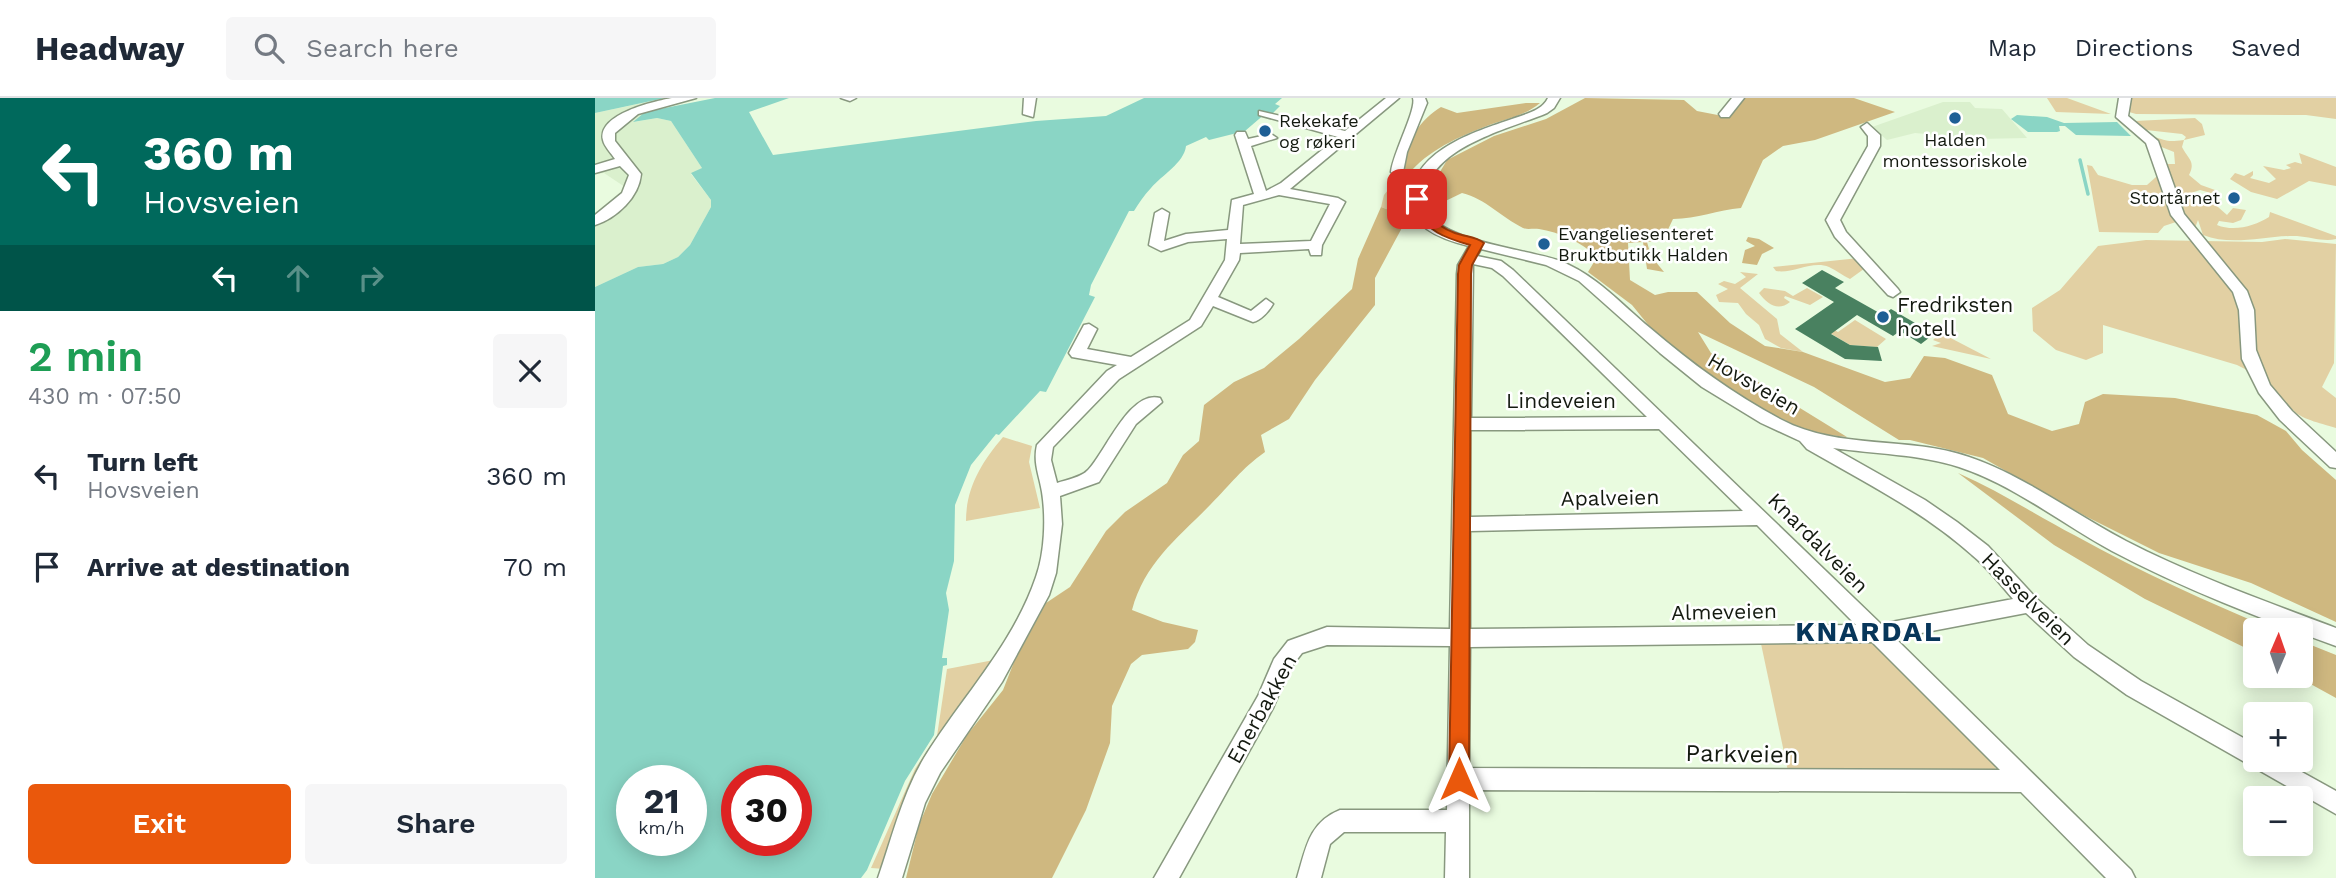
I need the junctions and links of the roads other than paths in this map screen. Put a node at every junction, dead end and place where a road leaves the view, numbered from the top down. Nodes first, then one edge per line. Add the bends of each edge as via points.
1 (690, 98) edge
2 (1030, 98) edge
3 (1393, 98) edge
4 (1419, 98) edge
5 (1738, 98) edge
6 (2125, 98) edge
7 (1548, 104) edge
8 (1262, 113) dead end
9 (1029, 114) dead end
10 (1725, 114) dead end
11 (1867, 127) dead end
12 (1346, 135) junction
13 (1271, 138) dead end
14 (622, 160) junction
15 (595, 169) edge
16 (1397, 172) dead end
17 (1279, 191) junction
18 (1261, 196) junction
19 (1162, 213) dead end
20 (595, 221) edge
21 (1235, 233) junction
22 (1234, 249) junction
23 (1473, 251) junction
24 (1893, 292) dead end
25 (1210, 300) junction
26 (1266, 304) dead end
27 (1089, 329) dead end
28 (1130, 362) junction
29 (1154, 402) dead end
30 (1661, 423) junction
31 (1462, 424) junction
32 (1805, 436) junction
33 (2336, 462) edge
34 (1051, 492) junction
35 (1761, 518) junction
36 (1460, 524) junction
37 (2029, 604) junction
38 (1878, 633) junction
39 (2336, 637) edge
40 (1460, 638) junction
41 (2243, 750) edge
42 (2281, 772) edge
43 (1459, 779) junction
44 (2025, 781) junction
45 (2336, 803) edge
46 (1458, 821) junction
47 (890, 878) edge
48 (1166, 878) edge
49 (1309, 878) edge
50 (1457, 878) edge
51 (2123, 878) edge

1 - 14 street via 640,109 619,119 609,141
2 - 9 street
3 - 12 street
4 - 16 street via 1419,112 1400,147
5 - 10 street
6 - 33 street via 2122,117 2152,141 2178,215 2246,303 2249,357 2255,374 2280,409
7 - 23 street, Hovsveien via 1448,151 1426,172 1417,199 1425,220
8 - 12 street
11 - 24 street via 1874,135 1874,146 1833,219 1840,234
12 - 17 street
13 - 18 street via 1243,139
14 - 15 street
14 - 20 street via 635,174 632,189
17 - 18 street
17 - 22 street via 1338,202 1316,249 1298,244
18 - 21 street via 1237,203
19 - 21 street via 1156,245 1161,247 1185,238
21 - 22 street
22 - 25 street
23 - 30 street, Knardalveien via 1500,267
23 - 31 street via 1464,274
23 - 32 street, Hovsveien via 1541,257 1568,268 1713,388
25 - 26 street via 1253,317
25 - 28 street via 1187,330
27 - 28 street via 1077,353
28 - 34 street via 1045,445 1042,460
29 - 34 street via 1130,420 1093,477
30 - 31 street, Lindeveien
30 - 35 street, Knardalveien
31 - 36 street
32 - 37 street, Hasselveien via 1951,527
32 - 39 street, Hovsveien via 1922,451 1981,468 2125,549
34 - 47 street via 1053,524 1047,573 1039,595 995,676 932,766 915,800
35 - 36 street, Apalveien
35 - 38 street, Knardalveien
36 - 40 street
37 - 38 street, Almeveien
37 - 41 street, Hasselveien via 2081,651 2134,688
38 - 40 street, Almeveien
38 - 44 street, Knardalveien
40 - 43 street
40 - 48 street, Enerbakken via 1327,636 1295,648 1281,665 1266,701
42 - 45 street
43 - 44 street, Parkveien
43 - 46 street
44 - 51 street, Knardalveien
46 - 49 street via 1340,821 1321,836
46 - 50 street

